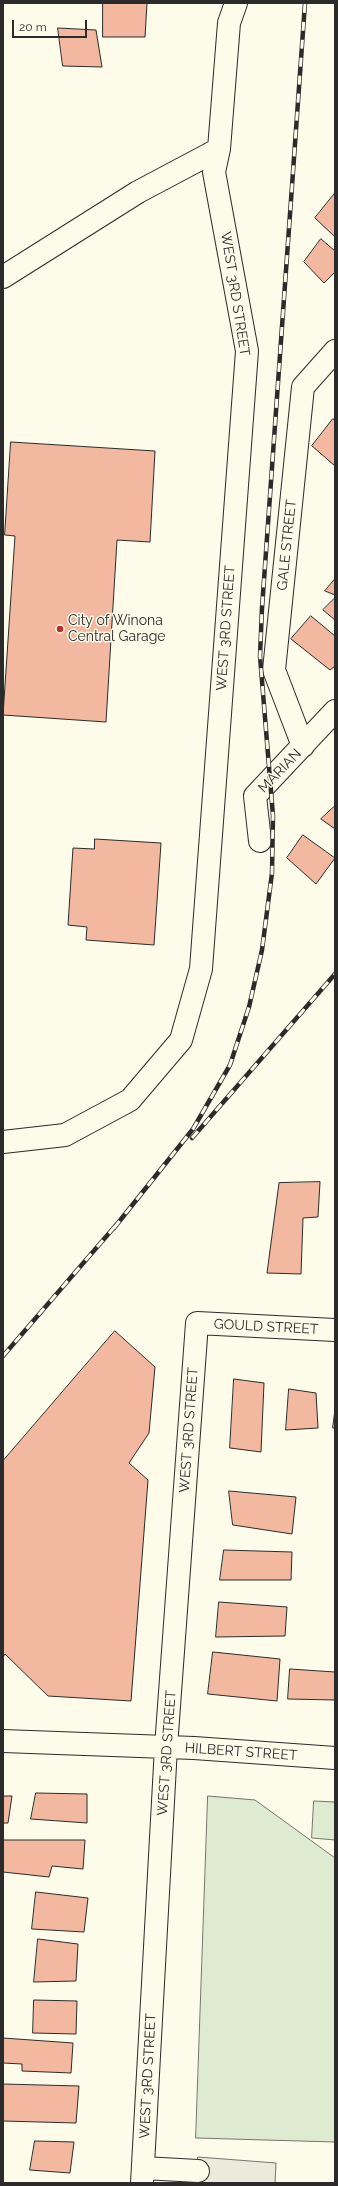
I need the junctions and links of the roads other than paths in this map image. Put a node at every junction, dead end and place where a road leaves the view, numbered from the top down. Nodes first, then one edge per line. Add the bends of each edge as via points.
1 (236, 3) edge
2 (219, 149) junction
3 (3, 277) edge
4 (335, 351) edge
5 (335, 711) edge
6 (303, 746) junction
7 (260, 841) dead end
8 (3, 1142) edge
9 (197, 1323) joint
10 (335, 1330) edge
11 (3, 1741) edge
12 (166, 1747) junction
13 (335, 1758) edge
14 (198, 2170) dead end
15 (142, 2175) edge

1 - 2 street, WEST 3RD STREET via 229,23
2 - 3 street via 138,192
2 - 8 street, WEST 3RD STREET via 214,172 246,351 201,969 181,1040 130,1100 65,1135
4 - 6 street, GALE STREET via 303,387 274,670
5 - 6 street, MARIAN
6 - 7 street, MARIAN via 255,796
9 - 10 street, GOULD STREET
9 - 12 street, WEST 3RD STREET
11 - 12 street, HILBERT STREET
12 - 13 street, HILBERT STREET
12 - 15 street, WEST 3RD STREET
14 - 15 street

